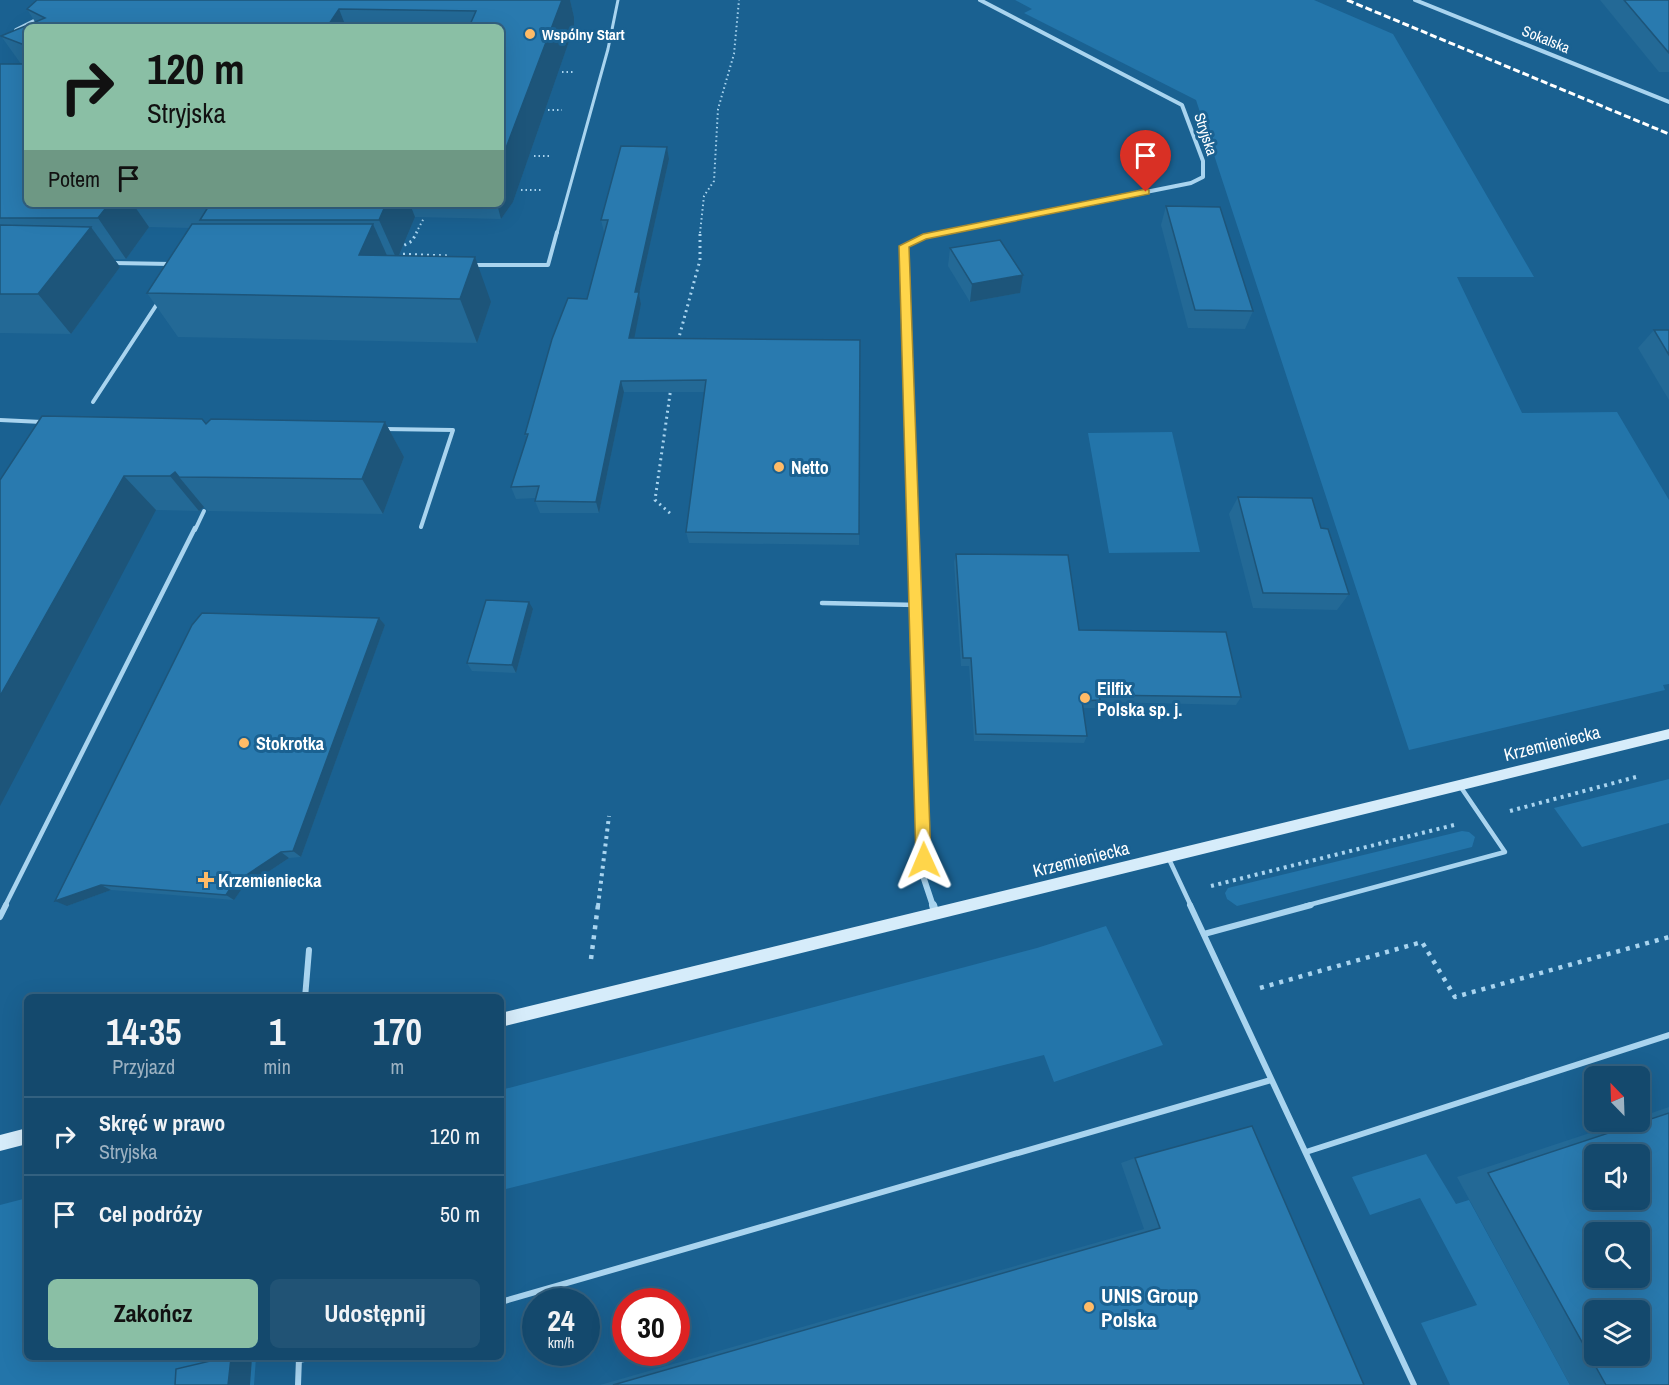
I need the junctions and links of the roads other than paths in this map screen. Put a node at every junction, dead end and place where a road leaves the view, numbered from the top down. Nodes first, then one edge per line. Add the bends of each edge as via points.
1 (618, 0) edge
2 (980, 0) edge
3 (1415, 0) edge
4 (46, 16) edge
5 (29, 24) edge
6 (24, 26) edge
7 (14, 31) edge
8 (1669, 102) edge
9 (104, 263) edge
10 (183, 264) edge
11 (467, 265) edge
12 (163, 294) edge
13 (93, 402) dead end
14 (0, 420) edge
15 (44, 422) edge
16 (373, 428) edge
17 (204, 511) edge
18 (421, 527) dead end
19 (822, 603) dead end
20 (917, 605) junction
21 (1669, 734) edge
22 (1460, 786) junction
23 (1168, 858) junction
24 (936, 915) junction
25 (0, 916) edge
26 (1204, 934) junction
27 (309, 950) dead end
28 (305, 994) edge
29 (504, 1019) edge
30 (1669, 1035) edge
31 (1271, 1080) junction
32 (24, 1137) edge
33 (0, 1143) edge
34 (1306, 1152) junction
35 (504, 1301) edge
36 (299, 1360) edge
37 (298, 1385) edge
38 (1414, 1385) edge

1 - 11 lane via 548,265
2 - 20 street, Stryjska via 1182,105 1203,161 1203,177 1191,183 923,237 904,246
3 - 8 street, Sokalska
4 - 5 street
6 - 7 street
9 - 10 lane
12 - 13 lane
14 - 15 lane
16 - 18 lane via 453,430
17 - 25 lane
19 - 20 lane
20 - 24 street, Stryjska via 924,879
21 - 22 street, Krzemieniecka
22 - 23 street, Krzemieniecka
22 - 26 lane via 1504,852
23 - 24 street, Krzemieniecka
23 - 26 lane
24 - 29 street, Krzemieniecka
26 - 31 lane
27 - 28 lane
30 - 34 lane
31 - 34 lane
31 - 35 lane
32 - 33 street
34 - 38 lane
36 - 37 lane

